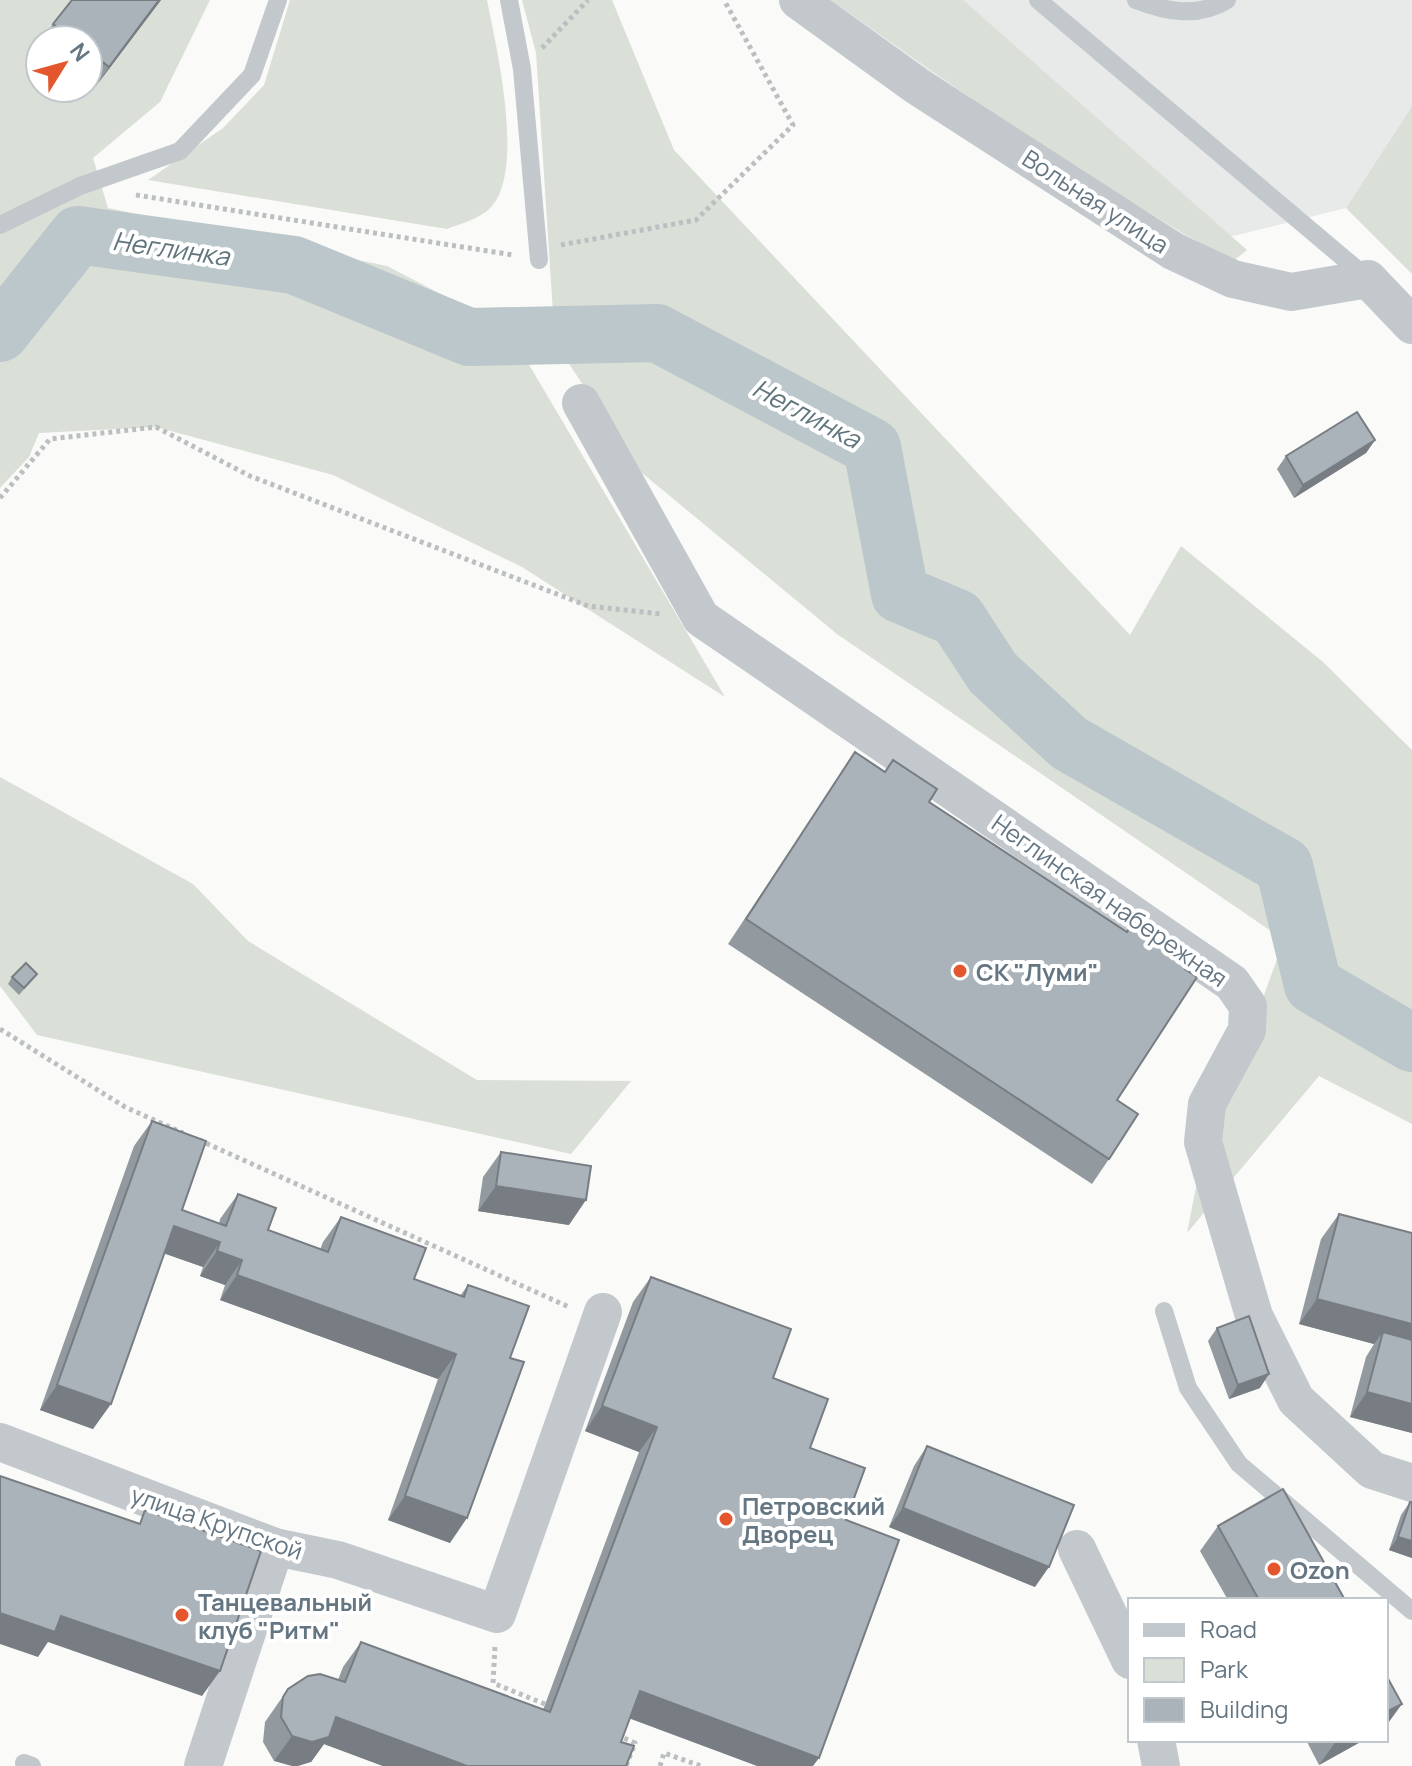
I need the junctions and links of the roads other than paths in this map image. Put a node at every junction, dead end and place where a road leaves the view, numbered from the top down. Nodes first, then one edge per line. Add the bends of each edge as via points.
1 (278, 0) edge
2 (509, 0) edge
3 (798, 0) edge
4 (1038, 0) edge
5 (1136, 0) edge
6 (1227, 0) edge
7 (0, 225) edge
8 (539, 260) road end
9 (1368, 279) junction
10 (1412, 325) edge
11 (581, 403) dead end
12 (1164, 1311) dead end
13 (602, 1317) road end
14 (0, 1442) edge
15 (1412, 1483) edge
16 (275, 1547) junction
17 (1077, 1549) dead end
18 (1412, 1611) edge
19 (1128, 1656) edge
20 (1156, 1742) edge
21 (203, 1766) edge
22 (1161, 1766) edge

1 - 7 lane via 252,75 180,151 80,186
2 - 8 lane via 522,69
3 - 9 street, Вольная улица via 917,86 1173,251 1233,279 1291,292
4 - 9 lane
5 - 6 lane via 1188,13
9 - 10 street
11 - 15 street, Неглинская набережная via 701,618 1232,983 1248,1006 1247,1030 1207,1104 1203,1142 1254,1316 1296,1400 1372,1470
12 - 18 lane via 1188,1388 1239,1464
13 - 16 street, улица Крупской via 497,1614 338,1560
14 - 16 street, улица Крупской
16 - 21 street
17 - 19 street
20 - 22 street

